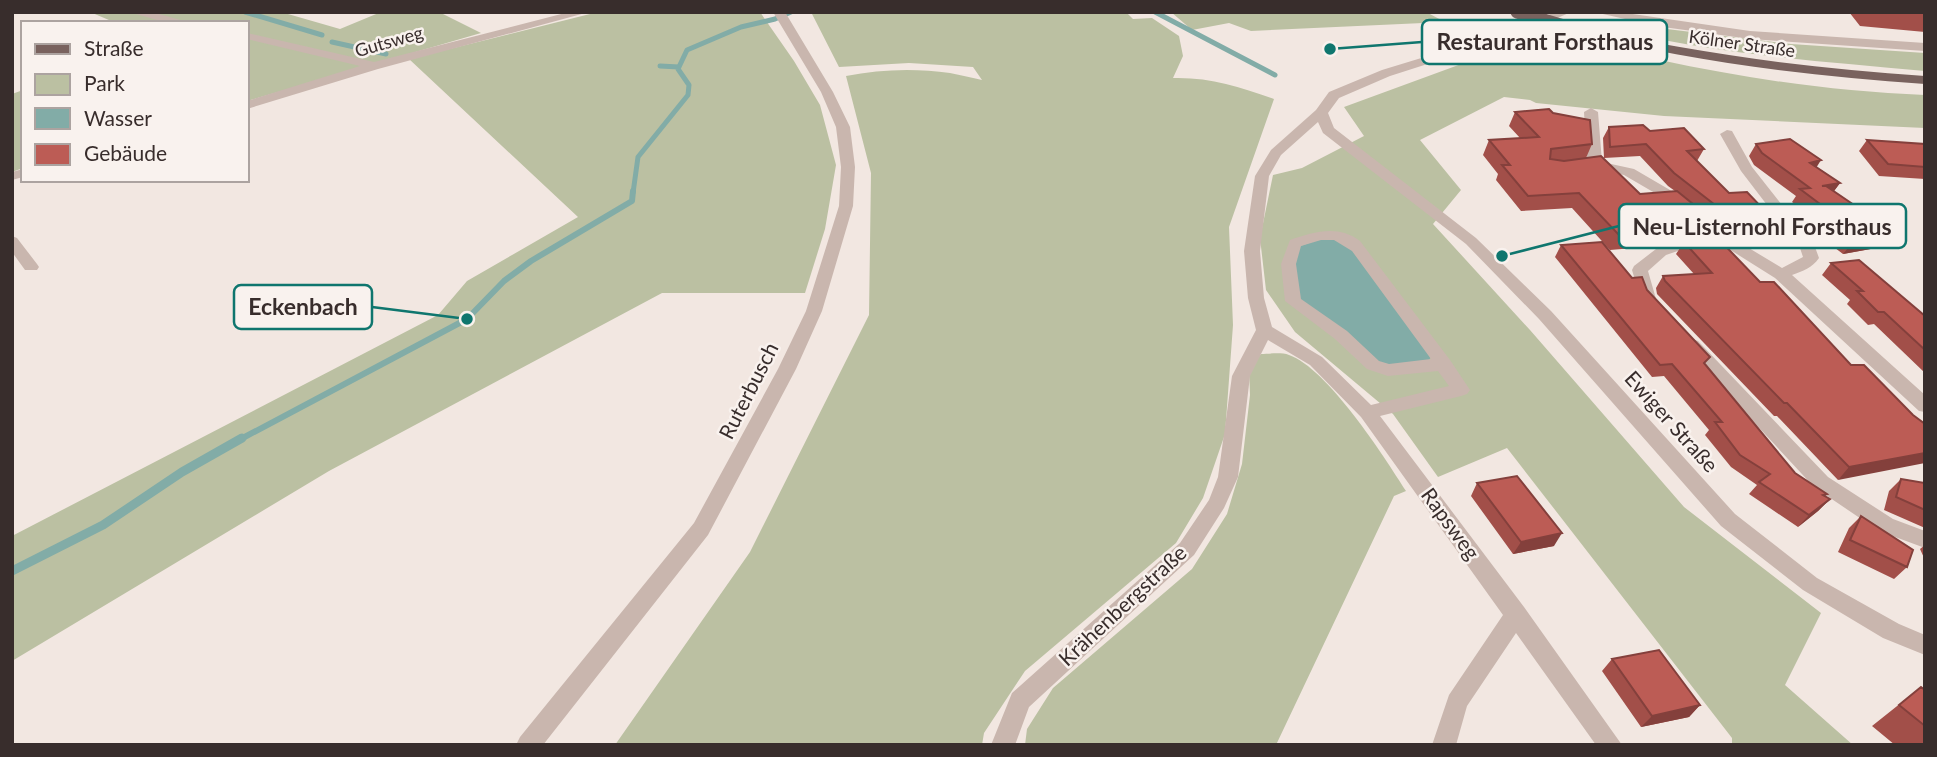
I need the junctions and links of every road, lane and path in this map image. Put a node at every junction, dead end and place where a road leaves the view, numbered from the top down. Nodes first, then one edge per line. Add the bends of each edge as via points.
1 (135, 12) edge
2 (583, 12) edge
3 (1517, 12) edge
4 (1565, 12) edge
5 (1600, 12) edge
6 (782, 17) edge
7 (177, 21) edge
8 (248, 36) edge
9 (1925, 47) edge
10 (374, 66) junction
11 (1925, 80) edge
12 (248, 105) edge
13 (1321, 113) junction
14 (1591, 113) dead end
15 (1727, 134) dead end
16 (1595, 164) junction
17 (1572, 166) edge
18 (1714, 233) junction
19 (12, 241) edge
20 (31, 267) dead end
21 (1781, 274) junction
22 (1665, 316) edge
23 (1264, 330) junction
24 (1683, 335) edge
25 (1444, 364) junction
26 (1925, 406) edge
27 (1367, 412) junction
28 (1925, 540) edge
29 (1516, 614) junction
30 (1925, 645) edge
31 (528, 745) edge
32 (1003, 745) edge
33 (1444, 745) edge
34 (1610, 745) edge

1 - 7 street
2 - 10 street, Gutsweg
3 - 11 main road, Kölner Straße, bridge via 1639,45 1745,64
4 - 13 street via 1386,73 1334,95
5 - 9 street via 1750,35
6 - 31 street, Ruterbusch via 843,127 848,167 846,206 814,311 701,529
8 - 10 street
10 - 12 street, Gutsweg
13 - 23 street via 1276,153 1262,176 1252,251
13 - 30 street, Ewiger Straße via 1328,130 1471,241 1545,315 1728,520 1810,584 1891,631
14 - 16 street
15 - 21 street via 1746,168 1807,247 1811,258
16 - 17 street
16 - 18 street via 1629,172 1665,193
18 - 21 street
18 - 22 street via 1661,252 1640,270 1647,297
19 - 20 street
21 - 26 street
23 - 27 street, Rapsweg via 1316,360
23 - 32 street, Krähenbergstraße via 1241,376 1227,477 1217,503 1187,549 1020,700
24 - 28 street via 1821,482 1886,525
25 - 25 street via 1350,240 1320,234 1295,243 1289,253 1293,301 1373,365 1388,370
25 - 27 street via 1461,390
27 - 29 street, Rapsweg
29 - 33 street via 1457,702
29 - 34 street, Rapsweg

